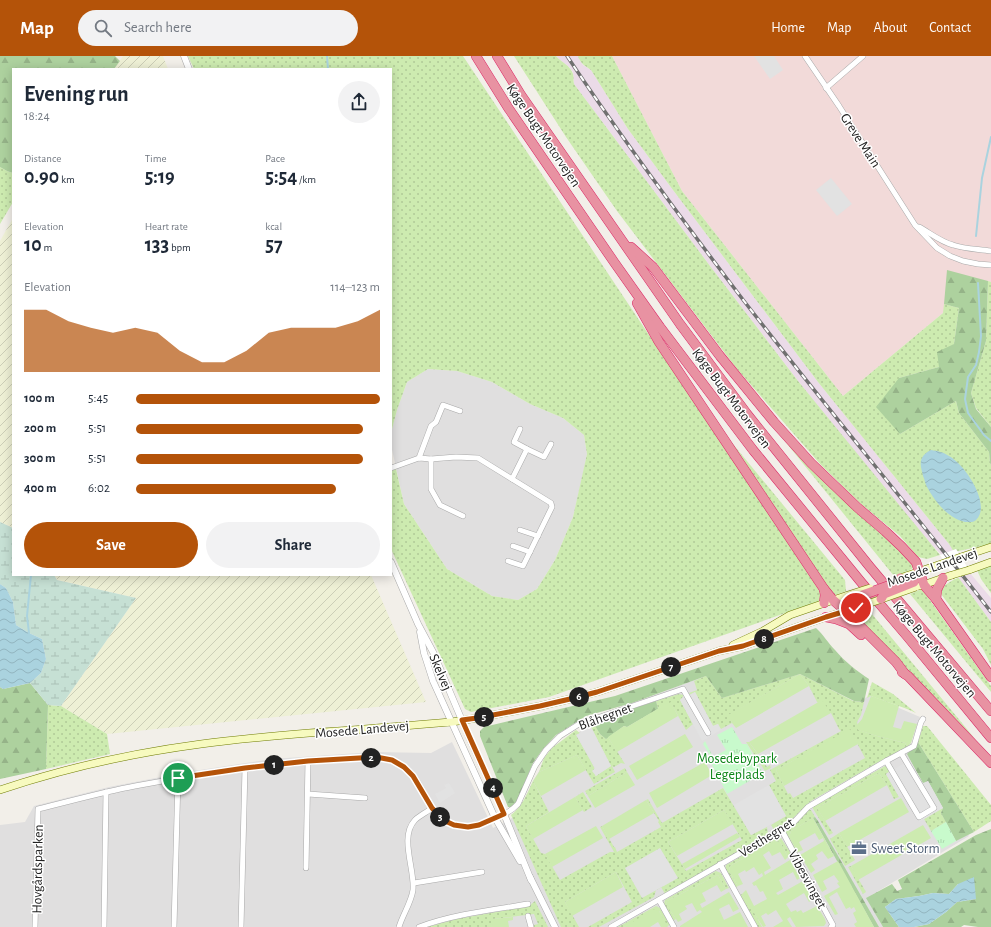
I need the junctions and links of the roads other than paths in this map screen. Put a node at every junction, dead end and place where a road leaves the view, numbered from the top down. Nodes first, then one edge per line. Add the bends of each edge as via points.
1 (184, 56) edge
2 (476, 56) edge
3 (497, 56) edge
4 (805, 56) edge
5 (863, 56) edge
6 (189, 68) edge
7 (826, 88) junction
8 (915, 225) junction
9 (617, 233) junction
10 (991, 250) edge
11 (614, 262) junction
12 (991, 265) edge
13 (460, 411) dead end
14 (520, 429) dead end
15 (551, 444) dead end
16 (527, 449) junction
17 (419, 458) junction
18 (431, 459) junction
19 (392, 468) edge
20 (512, 479) junction
21 (463, 516) dead end
22 (520, 530) dead end
23 (538, 536) junction
24 (513, 546) dead end
25 (991, 547) edge
26 (530, 552) junction
27 (508, 561) dead end
28 (991, 562) edge
29 (392, 564) edge
30 (919, 571) junction
31 (948, 577) junction
32 (900, 578) joint
33 (916, 582) junction
34 (824, 589) junction
35 (880, 599) joint
36 (936, 599) junction
37 (833, 600) junction
38 (824, 603) junction
39 (851, 604) junction
40 (826, 617) junction
41 (418, 624) junction
42 (719, 651) junction
43 (905, 674) junction
44 (991, 677) edge
45 (991, 711) edge
46 (924, 719) dead end
47 (462, 720) junction
48 (452, 722) junction
49 (708, 733) dead end
50 (991, 738) edge
51 (901, 753) junction
52 (308, 761) junction
53 (886, 761) junction
54 (991, 763) edge
55 (245, 768) junction
56 (178, 778) junction
57 (0, 790) edge
58 (106, 792) junction
59 (308, 794) junction
60 (365, 798) dead end
61 (432, 808) junction
62 (504, 814) junction
63 (495, 818) junction
64 (781, 829) junction
65 (720, 864) junction
66 (306, 868) dead end
67 (482, 872) dead end
68 (531, 880) junction
69 (414, 883) junction
70 (659, 900) junction
71 (528, 904) dead end
72 (528, 916) dead end
73 (35, 927) edge
74 (104, 927) edge
75 (174, 927) edge
76 (241, 927) edge
77 (399, 927) edge
78 (419, 927) edge
79 (531, 927) edge
80 (555, 927) edge
81 (611, 927) edge
82 (674, 927) edge
83 (755, 927) edge
84 (831, 927) edge

1 - 6 street
2 - 11 highway, Køge Bugt Motorvejen via 509,109
3 - 9 highway, Køge Bugt Motorvejen via 521,95
4 - 7 street, Greve Main
5 - 7 street
7 - 8 street, Greve Main
8 - 10 street, Greve Main via 953,245
8 - 12 street, Greve Main via 937,248 950,256 963,261
9 - 30 highway via 653,267 774,422 811,463 902,547 916,562
9 - 45 highway, Køge Bugt Motorvejen via 747,414 870,567
11 - 34 highway via 659,342
11 - 50 highway, Køge Bugt Motorvejen via 753,450
13 - 17 street via 443,405 436,422 431,426
14 - 16 street via 514,442
15 - 16 street via 544,458
16 - 20 street
17 - 18 street
17 - 19 street
18 - 20 street via 478,458
18 - 21 street via 432,489 440,505
20 - 23 street via 551,503 552,507
22 - 23 street
23 - 26 street
24 - 26 street
25 - 30 main road, Mosede Landevej, bridge
26 - 27 street via 523,566
28 - 31 main road, Mosede Landevej, bridge
29 - 41 street, Skelvej
30 - 33 highway
31 - 33 main road, Mosede Landevej
31 - 36 highway via 937,590
32 - 33 main road, Mosede Landevej
32 - 39 highway, bridge via 896,583 857,598
33 - 35 highway, bridge via 884,594
33 - 36 highway
34 - 37 highway
34 - 38 highway
35 - 39 main road, Mosede Landevej, bridge
36 - 44 highway
37 - 38 main road, Mosede Landevej
37 - 39 main road, Mosede Landevej
37 - 39 highway via 841,607
38 - 42 main road, Mosede Landevej via 790,615 763,631
39 - 40 main road, Mosede Landevej
39 - 43 highway via 855,621
40 - 42 main road, Mosede Landevej via 743,646
40 - 43 highway via 849,624
41 - 47 street, Skelvej
41 - 48 street, Skelvej via 433,681
42 - 47 main road, Mosede Landevej via 590,694
43 - 54 highway
46 - 51 street, Vesthegnet via 914,746
47 - 48 main road, Mosede Landevej
47 - 62 street, Skelvej
48 - 57 main road, Mosede Landevej via 249,738 154,751 107,760
48 - 63 street, Skelvej
49 - 62 street, Blåhegnet via 682,689 579,724 560,736 546,750 535,766 518,804
51 - 53 street, Vesthegnet
51 - 53 street via 934,808 919,817
52 - 55 street, Hovgårdsparken
52 - 59 street
52 - 61 street, Hovgårdsparken via 376,757 392,760 413,776
53 - 64 street, Vesthegnet via 808,807 792,823
55 - 56 street, Hovgårdsparken
55 - 76 street
56 - 58 street, Hovgårdsparken
56 - 75 street
58 - 73 street, Hovgårdsparken via 38,809
58 - 74 street
59 - 60 street
59 - 66 street
61 - 63 street, Hovgårdsparken via 443,820 454,825 468,827
61 - 69 street via 415,820 409,832
62 - 63 street, Blåhegnet
62 - 68 street, Skelvej
63 - 68 street, Skelvej
64 - 65 street, Vesthegnet
64 - 84 street, Vibesvinget via 833,925
65 - 70 street, Vesthegnet
65 - 83 street
67 - 69 street
68 - 80 street
69 - 77 street via 411,900
70 - 81 street, Vesthegnet
70 - 82 street
71 - 78 street via 460,915
72 - 79 street

